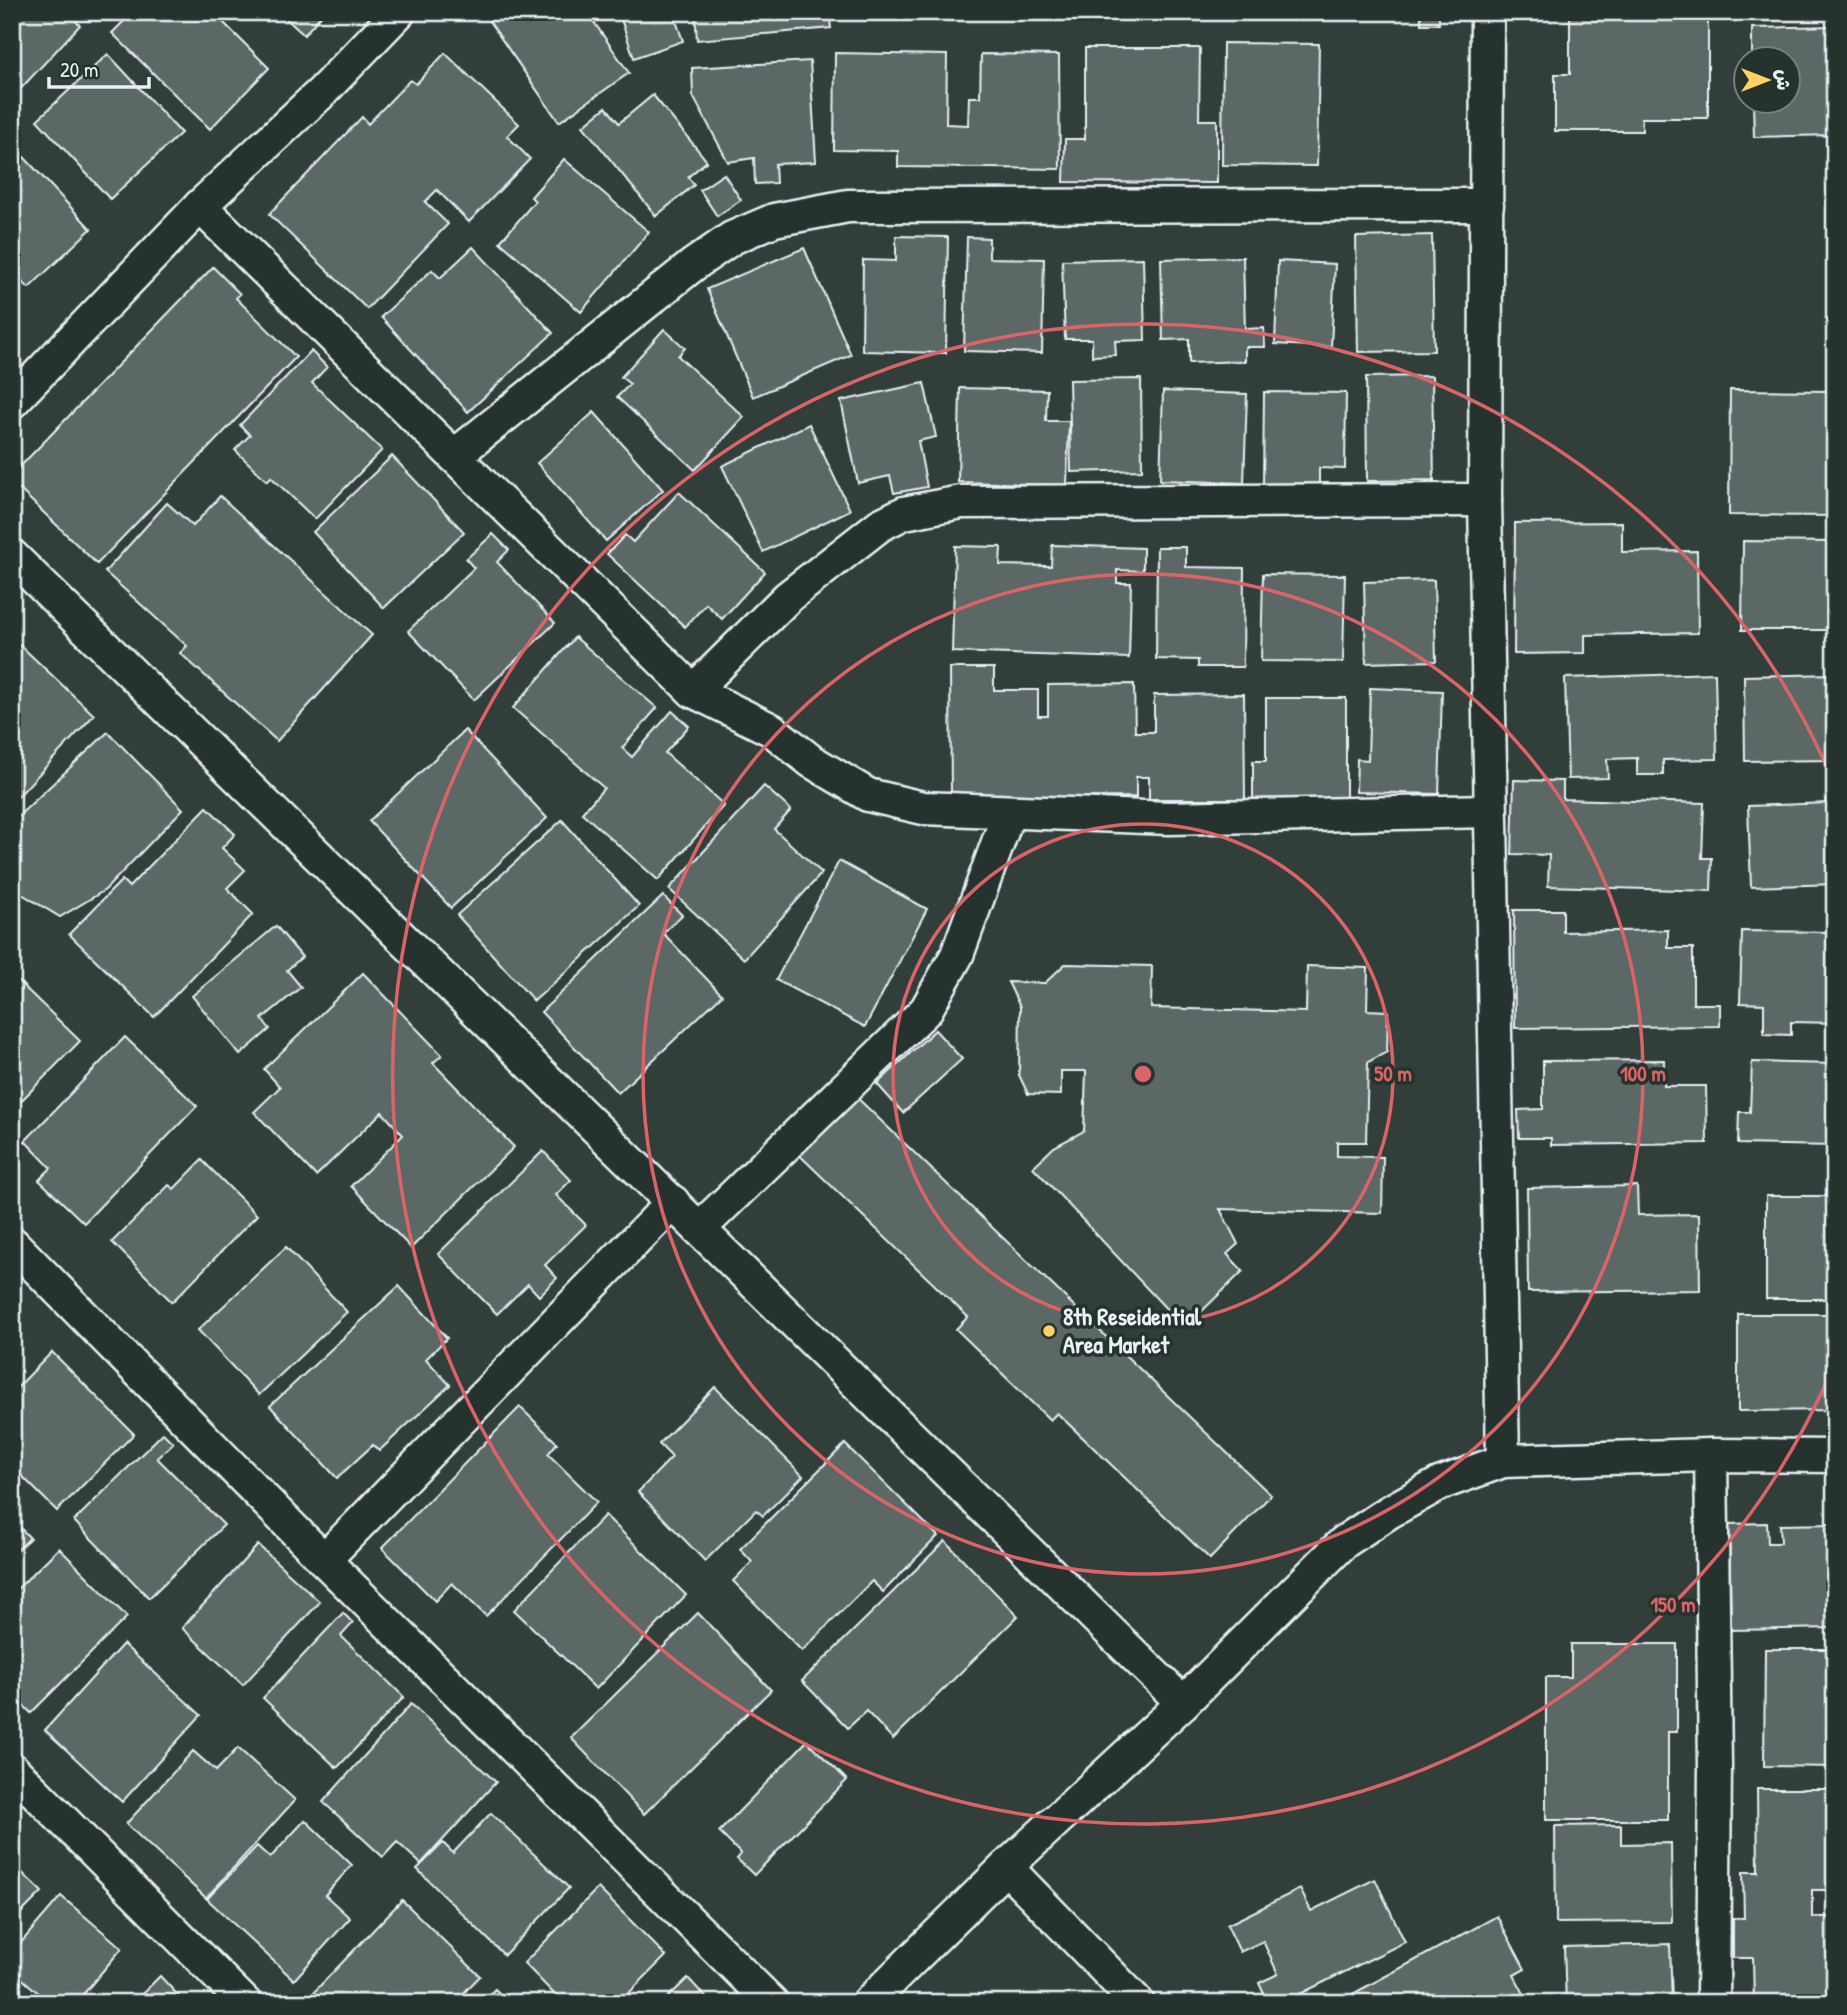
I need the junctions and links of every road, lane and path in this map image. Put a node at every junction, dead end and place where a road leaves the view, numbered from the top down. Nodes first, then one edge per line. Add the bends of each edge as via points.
1 (399, 12) edge
2 (1487, 12) edge
3 (200, 205) junction
4 (1487, 205) junction
5 (12, 402) edge
6 (454, 456) junction
7 (1485, 500) junction
8 (12, 556) edge
9 (693, 691) junction
10 (1489, 811) junction
11 (1009, 812) junction
12 (673, 1202) junction
13 (699, 1229) junction
14 (12, 1243) edge
15 (1710, 1455) junction
16 (1835, 1457) edge
17 (1503, 1461) junction
18 (324, 1560) junction
19 (1183, 1703) junction
20 (12, 1769) edge
21 (1006, 1867) junction
22 (245, 2003) edge
23 (772, 2003) edge
24 (868, 2003) edge
25 (1138, 2003) edge
26 (1713, 2003) edge

1 - 3 street via 321,93
2 - 4 street
3 - 5 street
3 - 6 street
4 - 6 street via 848,205 774,220 732,237 693,265
4 - 7 street
6 - 9 street
7 - 9 street via 961,502 904,513 880,525 788,597
7 - 10 street
8 - 12 street
9 - 11 street via 772,730 811,761 868,795 923,808
10 - 11 street via 1170,818
10 - 17 street
11 - 13 street via 957,955 926,1010
12 - 13 street
12 - 18 street
13 - 19 street
14 - 18 street
15 - 16 street
15 - 17 street
15 - 26 street
17 - 19 street via 1439,1484 1344,1542
18 - 23 street
19 - 21 street
20 - 22 street
21 - 24 street
21 - 25 street

